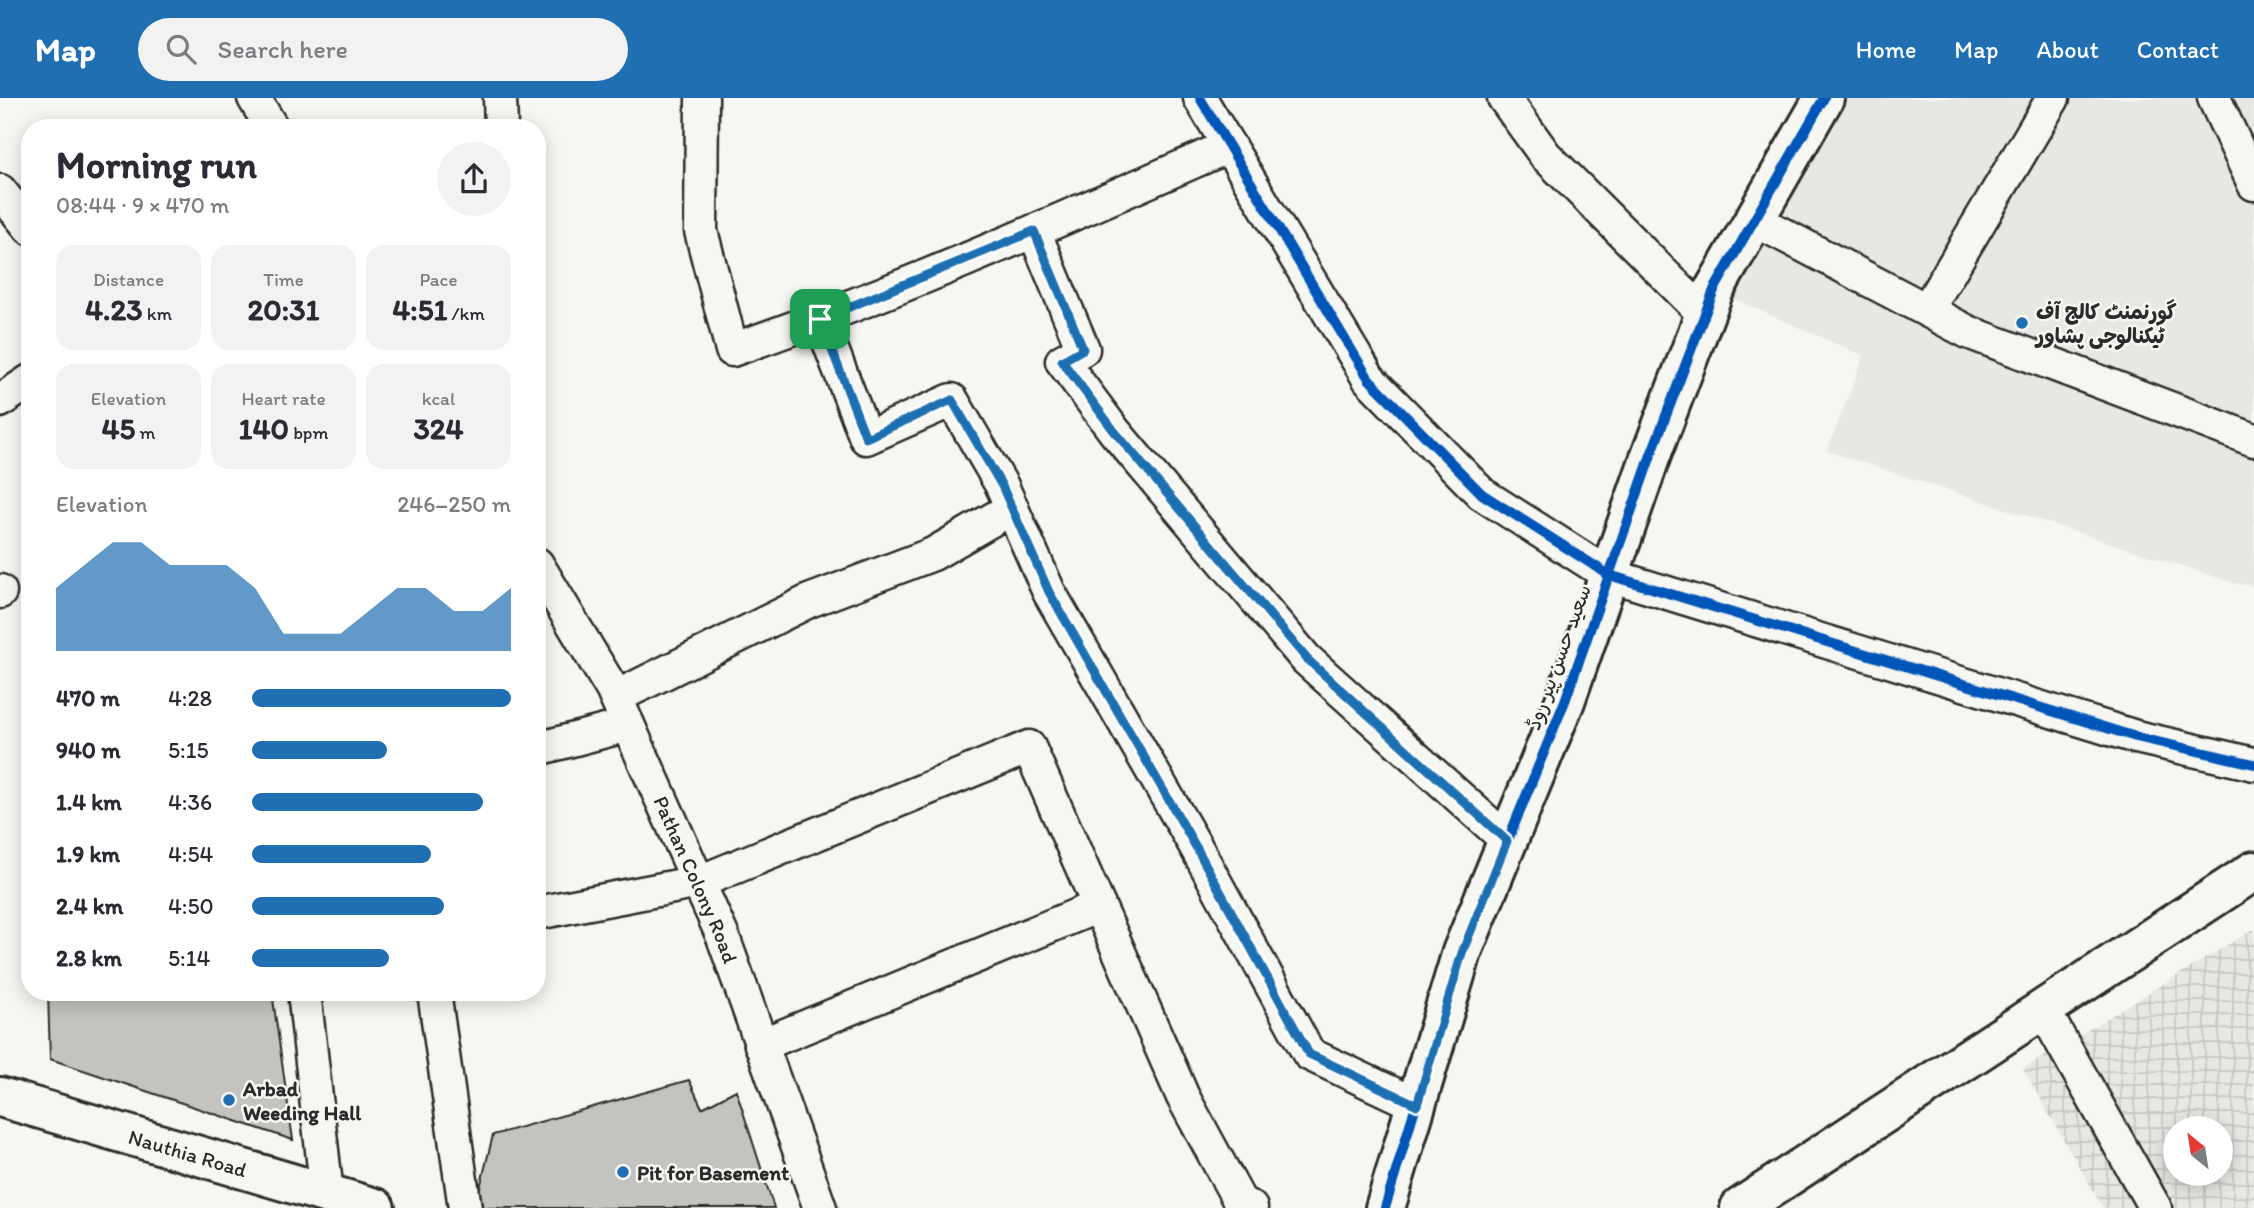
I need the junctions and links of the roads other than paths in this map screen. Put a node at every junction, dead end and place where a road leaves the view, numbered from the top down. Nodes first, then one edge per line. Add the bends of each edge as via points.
1 (254, 98) edge
2 (500, 98) edge
3 (702, 98) edge
4 (1200, 98) edge
5 (1504, 98) edge
6 (1824, 98) edge
7 (2053, 98) edge
8 (2214, 98) edge
9 (267, 119) edge
10 (501, 119) edge
11 (1229, 146) junction
12 (2254, 184) edge
13 (0, 191) edge
14 (21, 217) edge
15 (1755, 220) junction
16 (1034, 231) junction
17 (1927, 310) junction
18 (1705, 314) junction
19 (820, 319) junction
20 (21, 388) edge
21 (0, 401) edge
22 (2254, 440) edge
23 (1012, 508) junction
24 (1609, 575) junction
25 (546, 580) edge
26 (622, 711) junction
27 (546, 746) edge
28 (2254, 764) edge
29 (1507, 841) junction
30 (2254, 871) edge
31 (699, 882) junction
32 (1099, 906) junction
33 (546, 911) edge
34 (305, 1001) edge
35 (435, 1001) edge
36 (2043, 1009) junction
37 (761, 1045) junction
38 (0, 1097) edge
39 (1417, 1105) junction
40 (327, 1194) junction
41 (375, 1208) edge
42 (465, 1208) edge
43 (820, 1208) edge
44 (1251, 1208) edge
45 (1385, 1208) edge
46 (1740, 1208) edge
47 (2155, 1208) edge

1 - 9 street
2 - 10 street
3 - 19 street via 701,231 732,350
4 - 11 street
5 - 18 street via 1545,155
6 - 15 street, سعید حسن پیر روڈ
7 - 17 street
8 - 12 street
11 - 16 street
11 - 24 street via 1369,379 1482,494
13 - 14 street
15 - 17 street
15 - 18 street, سعید حسن پیر روڈ
16 - 19 street
16 - 29 street via 1083,349 1062,361 1115,432 1307,659
17 - 22 street via 1968,332
18 - 24 street, سعید حسن پیر روڈ
19 - 23 street via 866,438 952,400
20 - 21 street
23 - 26 street via 933,554 809,601
23 - 39 street via 1049,592 1309,1054
24 - 28 street via 2136,737
24 - 29 street, سعید حسن پیر روڈ
25 - 26 street, Pathan Colony Road
26 - 27 street
26 - 31 street, Pathan Colony Road
29 - 39 street, سعید حسن پیر روڈ via 1462,953
30 - 36 street
31 - 32 street via 1029,747
31 - 33 street
31 - 37 street, Pathan Colony Road
32 - 37 street
32 - 44 street via 1183,1097 1240,1202
34 - 40 street
35 - 42 street
36 - 46 street
36 - 47 street
37 - 43 street, Pathan Colony Road
38 - 40 street, Nauthia Road
39 - 45 street, سعید حسن پیر روڈ
40 - 41 street, Nauthia Road

